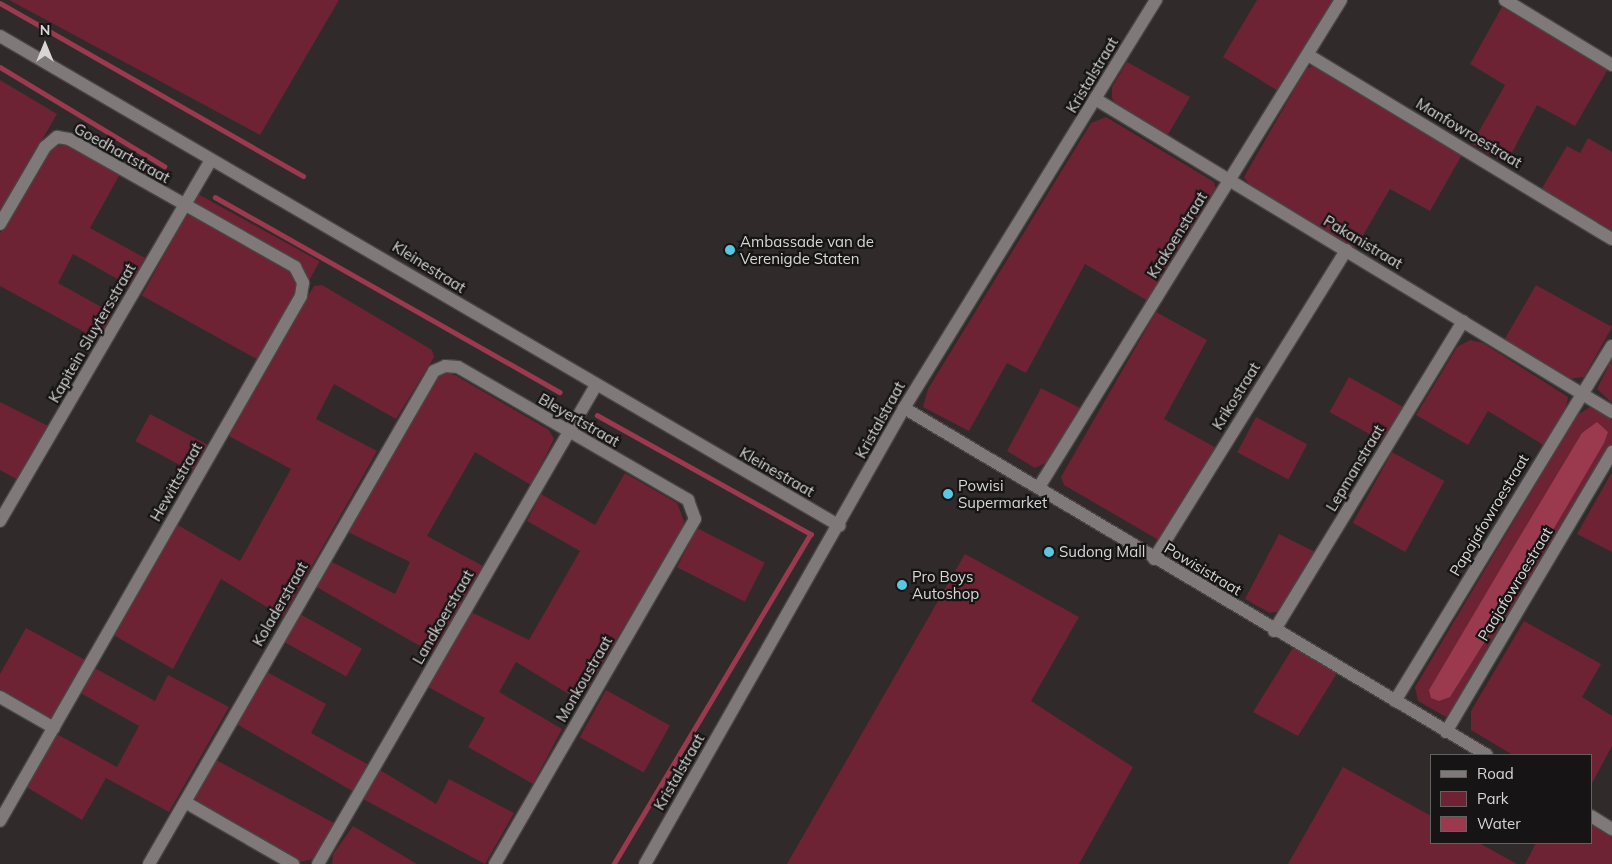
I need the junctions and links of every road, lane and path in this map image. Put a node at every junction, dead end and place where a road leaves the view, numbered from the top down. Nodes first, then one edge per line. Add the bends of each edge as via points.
1 (1156, 0) edge
2 (1341, 0) edge
3 (1505, 0) edge
4 (0, 36) edge
5 (1308, 55) junction
6 (1612, 65) edge
7 (1097, 100) junction
8 (210, 160) junction
9 (1230, 182) junction
10 (184, 206) junction
11 (0, 224) edge
12 (1612, 239) edge
13 (1346, 250) junction
14 (1463, 321) junction
15 (1612, 346) edge
16 (445, 366) joint
17 (595, 387) junction
18 (1582, 394) junction
19 (904, 408) junction
20 (1612, 412) edge
21 (567, 434) junction
22 (1612, 452) edge
23 (1039, 487) junction
24 (693, 508) joint
25 (0, 521) edge
26 (840, 526) junction
27 (1154, 559) junction
28 (1274, 631) junction
29 (0, 697) edge
30 (1395, 702) junction
31 (54, 728) junction
32 (1446, 732) junction
33 (1485, 754) edge
34 (185, 802) junction
35 (1592, 817) edge
36 (0, 821) edge
37 (1612, 829) edge
38 (149, 864) edge
39 (293, 864) edge
40 (318, 864) edge
41 (495, 864) edge
42 (645, 864) edge

1 - 7 street, Kristalstraat
2 - 5 street, Krakoenstraat
3 - 6 street
4 - 8 street, Kleinestraat
5 - 9 street, Krakoenstraat
5 - 12 street, Manfowroestraat
7 - 9 street, Pakanistraat
7 - 19 street, Kristalstraat
8 - 10 street, Kapitein Sluytersstraat
8 - 17 street, Kleinestraat
9 - 13 street, Pakanistraat
9 - 23 street, Krakoenstraat
10 - 11 street, Goedhartstraat via 69,139 57,137 45,148
10 - 25 street, Kapitein Sluytersstraat
10 - 31 street, Hewittstraat via 295,267 303,283 301,296
13 - 14 street, Pakanistraat
13 - 27 street, Krikostraat
14 - 18 street, Pakanistraat
14 - 28 street, Lepmanstraat
15 - 18 street, Papajafowroestraat
16 - 21 street, Bleyertstraat via 458,367
16 - 34 street, Koladerstraat via 434,371
17 - 21 street, Landkoerstraat
17 - 26 street, Kleinestraat
18 - 20 street, Pakanistraat
18 - 30 street, Papajafowroestraat
19 - 23 street, Powisistraat
19 - 26 street, Kristalstraat
21 - 24 street, Bleyertstraat via 688,500
21 - 40 street, Landkoerstraat
22 - 32 street, Paajafowroestraat
23 - 27 street, Powisistraat
24 - 41 street, Monkoustraat via 695,519
26 - 42 street, Kristalstraat
27 - 28 street, Powisistraat
28 - 30 street, Powisistraat
29 - 31 street
30 - 32 street, Powisistraat
31 - 36 street, Hewittstraat
32 - 33 street, Powisistraat
34 - 38 street, Koladerstraat
34 - 39 street
35 - 37 street

